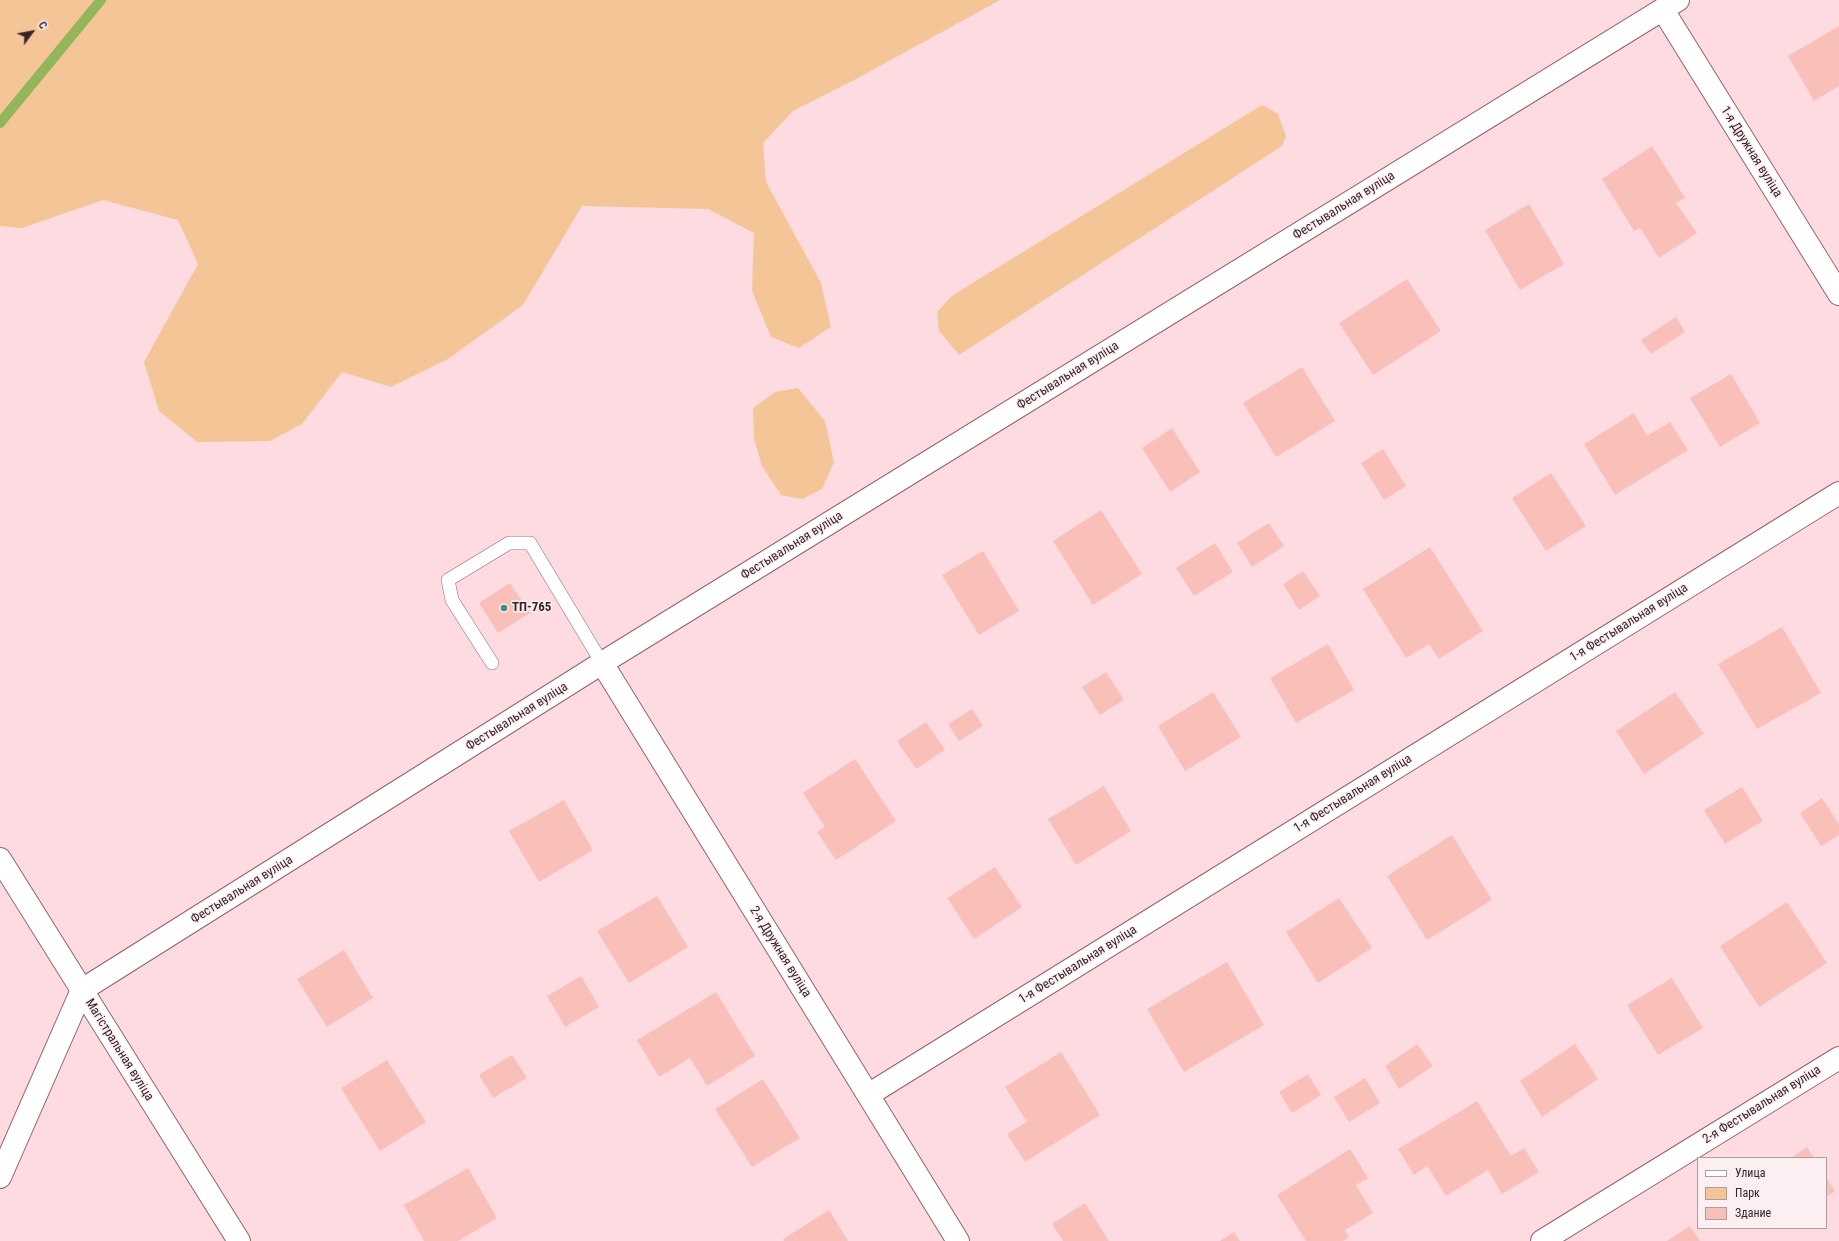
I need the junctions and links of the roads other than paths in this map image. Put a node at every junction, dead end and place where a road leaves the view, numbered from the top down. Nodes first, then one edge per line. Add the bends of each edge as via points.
1 (1671, 5) edge
2 (1839, 294) edge
3 (1839, 493) edge
4 (492, 663) dead end
5 (602, 664) junction
6 (0, 859) edge
7 (82, 990) junction
8 (1839, 1058) edge
9 (868, 1095) junction
10 (0, 1177) edge
11 (238, 1241) edge
12 (958, 1241) edge
13 (1542, 1241) edge

1 - 2 street, 1-я Дружная вуліца
1 - 5 street, Фестывальная вуліца
3 - 9 street, 1-я Фестывальная вуліца
4 - 5 lane via 452,600 448,580 509,543 530,543
5 - 7 street, Фестывальная вуліца
5 - 9 street, 2-я Дружная вуліца
6 - 7 street, Магістральная вуліца
7 - 10 street
7 - 11 street, Магістральная вуліца
8 - 13 street, 2-я Фестывальная вуліца
9 - 12 street, 2-я Дружная вуліца

